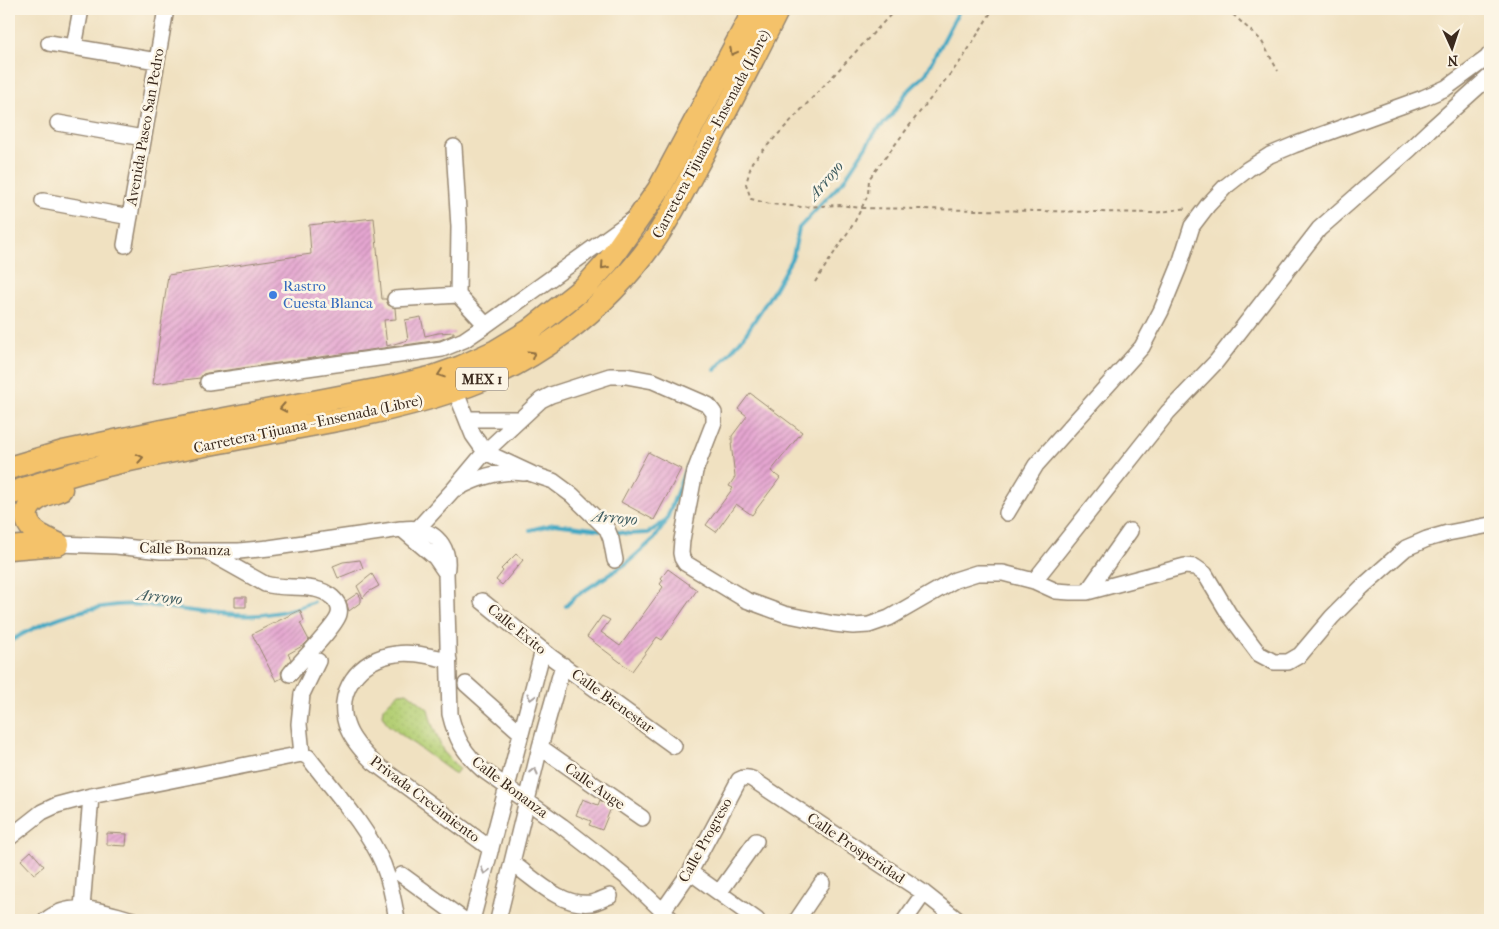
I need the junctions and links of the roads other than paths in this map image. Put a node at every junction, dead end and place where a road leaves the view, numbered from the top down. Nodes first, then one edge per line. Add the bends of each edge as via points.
1 (81, 9) edge
2 (166, 9) edge
3 (755, 9) edge
4 (778, 9) edge
5 (49, 43) dead end
6 (74, 47) junction
7 (1490, 54) edge
8 (157, 61) junction
9 (1490, 76) edge
10 (58, 123) dead end
11 (143, 138) junction
12 (454, 147) dead end
13 (43, 201) dead end
14 (645, 211) junction
15 (130, 217) junction
16 (125, 246) dead end
17 (458, 295) junction
18 (395, 299) dead end
19 (486, 325) junction
20 (208, 382) dead end
21 (455, 390) junction
22 (467, 419) junction
23 (518, 419) junction
24 (485, 452) junction
25 (108, 465) junction
26 (9, 468) edge
27 (532, 474) junction
28 (454, 489) junction
29 (9, 494) edge
30 (1007, 513) dead end
31 (1490, 525) edge
32 (1130, 531) dead end
33 (410, 532) junction
34 (58, 544) junction
35 (9, 548) edge
36 (206, 552) junction
37 (615, 560) dead end
38 (1034, 581) junction
39 (1087, 592) junction
40 (482, 601) dead end
41 (552, 657) junction
42 (449, 660) junction
43 (318, 661) dead end
44 (290, 674) dead end
45 (466, 684) dead end
46 (521, 733) junction
47 (674, 746) dead end
48 (544, 750) junction
49 (302, 754) junction
50 (752, 778) joint
51 (507, 787) junction
52 (91, 796) junction
53 (527, 802) junction
54 (642, 818) dead end
55 (9, 838) edge
56 (756, 841) dead end
57 (491, 848) junction
58 (512, 864) junction
59 (690, 872) junction
60 (402, 875) dead end
61 (822, 882) dead end
62 (719, 893) junction
63 (924, 893) junction
64 (610, 896) dead end
65 (82, 914) edge
66 (667, 916) edge
67 (46, 920) edge
68 (133, 920) edge
69 (397, 920) edge
70 (464, 920) edge
71 (472, 920) edge
72 (498, 920) edge
73 (757, 920) edge
74 (797, 920) edge
75 (905, 920) edge
76 (958, 920) edge

1 - 6 street
2 - 8 street, Avenida Paseo San Pedro
3 -> 14 highway, Carretera Tijuana - Ensenada (Libre) / MEX 1
21 -> 4 highway, Carretera Tijuana - Ensenada (Libre) / MEX 1 via 493,375 558,338 588,315 653,243 716,132
5 - 6 street
6 - 8 street
7 - 30 street via 1446,88 1294,145 1248,169 1225,187 1192,226 1161,311 1142,347 1036,465
8 - 11 street, Avenida Paseo San Pedro
9 - 38 street via 1319,229 1216,362 1168,412
10 - 11 street
11 - 15 street, Avenida Paseo San Pedro
12 - 17 street via 459,227
13 - 15 street
14 - 19 street
14 -> 26 highway, Carretera Tijuana - Ensenada (Libre) / MEX 1 via 587,285 529,331 461,367 397,386 162,431 63,452
15 - 16 street, Avenida Paseo San Pedro
17 - 18 street
17 - 19 street
19 - 20 street via 464,340 442,349
21 - 22 street
25 -> 21 highway, Carretera Tijuana - Ensenada (Libre) / MEX 1 via 372,413
22 - 23 street
22 - 24 street
23 - 24 street
23 - 38 street via 551,395 610,376 653,381 708,405 714,413 714,422 695,471 682,540 682,558 685,563 746,600 784,614 834,624 869,625 889,618 954,580 977,573 1004,572
24 - 27 street
24 - 28 street
25 - 29 highway, Carretera Tijuana - Ensenada (Libre) / MEX 1
25 - 34 highway via 39,498 26,511 32,528
27 - 28 street via 497,473
27 - 37 street via 553,481 607,529
28 - 33 street
31 - 39 street via 1448,533 1406,548 1332,617 1300,655 1288,662 1274,662 1259,654 1205,574 1195,567 1185,566
32 - 39 street
33 - 36 street, Calle Bonanza
33 - 42 street, Calle Bonanza via 431,535 433,545 444,546 447,555
34 - 35 highway
34 - 36 street, Calle Bonanza
36 - 44 street via 265,584 318,589 327,593 339,606 339,615 333,625
38 - 39 street via 1056,591
40 - 41 street, Calle Exito
41 -> 46 street
41 - 47 street, Calle Bienestar
41 - 48 street
42 - 51 street, Calle Bonanza via 450,714 455,733 471,760
42 - 57 street, Privada Crecimiento via 408,653 374,660 351,682 344,696 344,712 348,729 373,762
43 - 49 street via 302,694 299,724
45 - 46 street
46 - 51 street
53 -> 48 street
48 - 54 street, Calle Auge
49 - 52 street
49 - 69 street via 308,757 370,839 383,865
50 - 59 street, Calle Progreso via 739,780
50 - 63 street, Calle Prosperidad
51 - 53 street, Calle Bonanza
51 - 57 street
52 - 55 street via 42,812
52 - 65 street
53 - 58 street
53 - 66 street, Calle Bonanza via 603,858
56 - 62 street
57 -> 71 street
58 - 64 street via 556,895 573,902 592,903
58 - 72 street
59 - 62 street
59 - 66 street, Calle Progreso
60 - 70 street
61 - 74 street
62 - 73 street
63 - 75 street
63 - 76 street, Calle Prosperidad
65 - 67 street via 67,910
65 - 68 street via 107,912

